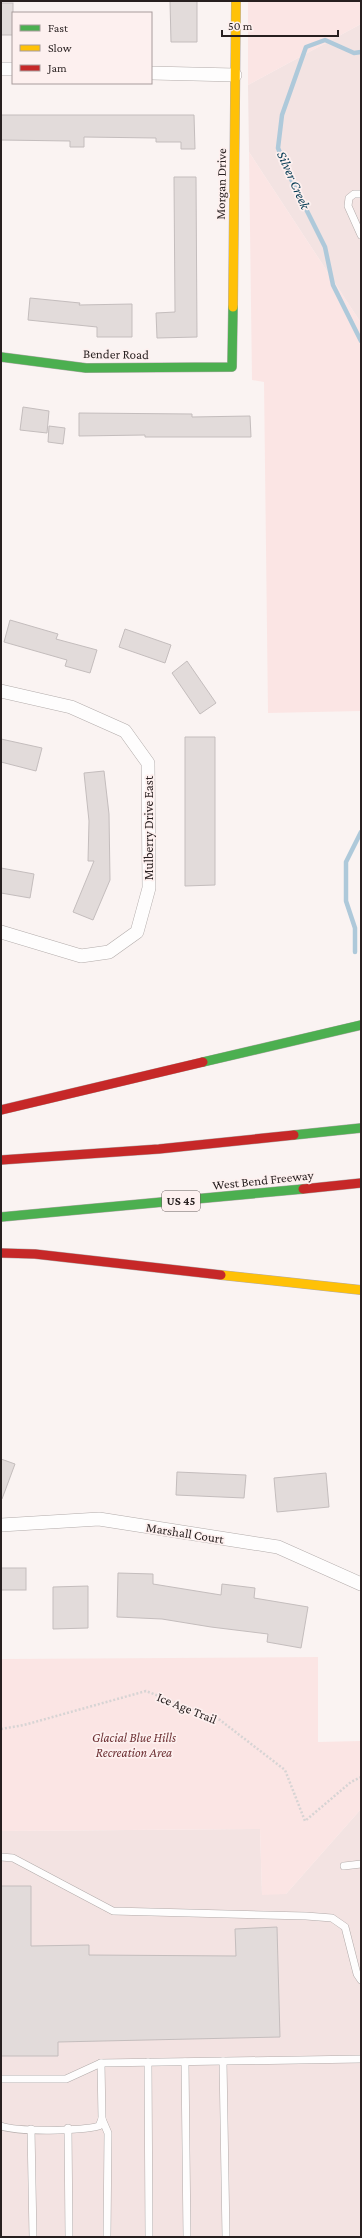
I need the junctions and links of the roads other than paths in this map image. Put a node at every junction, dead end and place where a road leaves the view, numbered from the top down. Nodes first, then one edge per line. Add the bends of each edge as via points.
1 (236, 1) edge
2 (1, 69) edge
3 (12, 70) edge
4 (152, 73) edge
5 (236, 75) junction
6 (361, 194) edge
7 (361, 235) edge
8 (1, 357) edge
9 (232, 368) joint
10 (1, 691) edge
11 (1, 932) edge
12 (361, 1025) edge
13 (1, 1110) edge
14 (361, 1128) edge
15 (1, 1160) edge
16 (361, 1182) edge
17 (1, 1217) edge
18 (1, 1253) edge
19 (361, 1290) edge
20 (1, 1525) edge
21 (361, 1584) edge
22 (1, 1857) edge
23 (361, 1864) edge
24 (344, 1866) dead end
25 (361, 1980) edge
26 (361, 2059) edge
27 (223, 2061) junction
28 (148, 2062) junction
29 (185, 2062) junction
30 (101, 2063) junction
31 (1, 2079) edge
32 (102, 2119) junction
33 (1, 2126) edge
34 (68, 2128) junction
35 (31, 2129) junction
36 (33, 2237) edge
37 (69, 2237) edge
38 (107, 2237) edge
39 (149, 2237) edge
40 (188, 2237) edge
41 (226, 2237) edge

1 - 5 main road, Morgan Drive
2 - 3 street
4 - 5 street
5 - 9 main road, Morgan Drive
6 - 7 lane via 354,194 349,198 348,206
8 - 9 main road, Bender Road via 86,368
10 - 11 street, Mulberry Drive East via 71,707 125,731 148,763 149,888 136,932 109,952 81,956
12 - 13 main road
14 - 15 main road via 159,1149
16 - 17 main road, West Bend Freeway / US 45 via 156,1204
18 - 19 main road via 35,1254
20 - 21 street, Marshall Court via 99,1519 278,1547
22 - 25 lane via 13,1858 113,1911 332,1918 345,1927 357,1974
23 - 24 lane
26 - 27 lane
27 - 29 lane
27 - 41 lane
28 - 29 lane
28 - 30 lane
28 - 39 lane
29 - 40 lane
30 - 31 lane via 66,2079
30 - 32 lane
32 - 34 lane via 99,2126
32 - 38 lane via 108,2133
33 - 35 lane
34 - 35 lane
34 - 37 lane
35 - 36 lane

